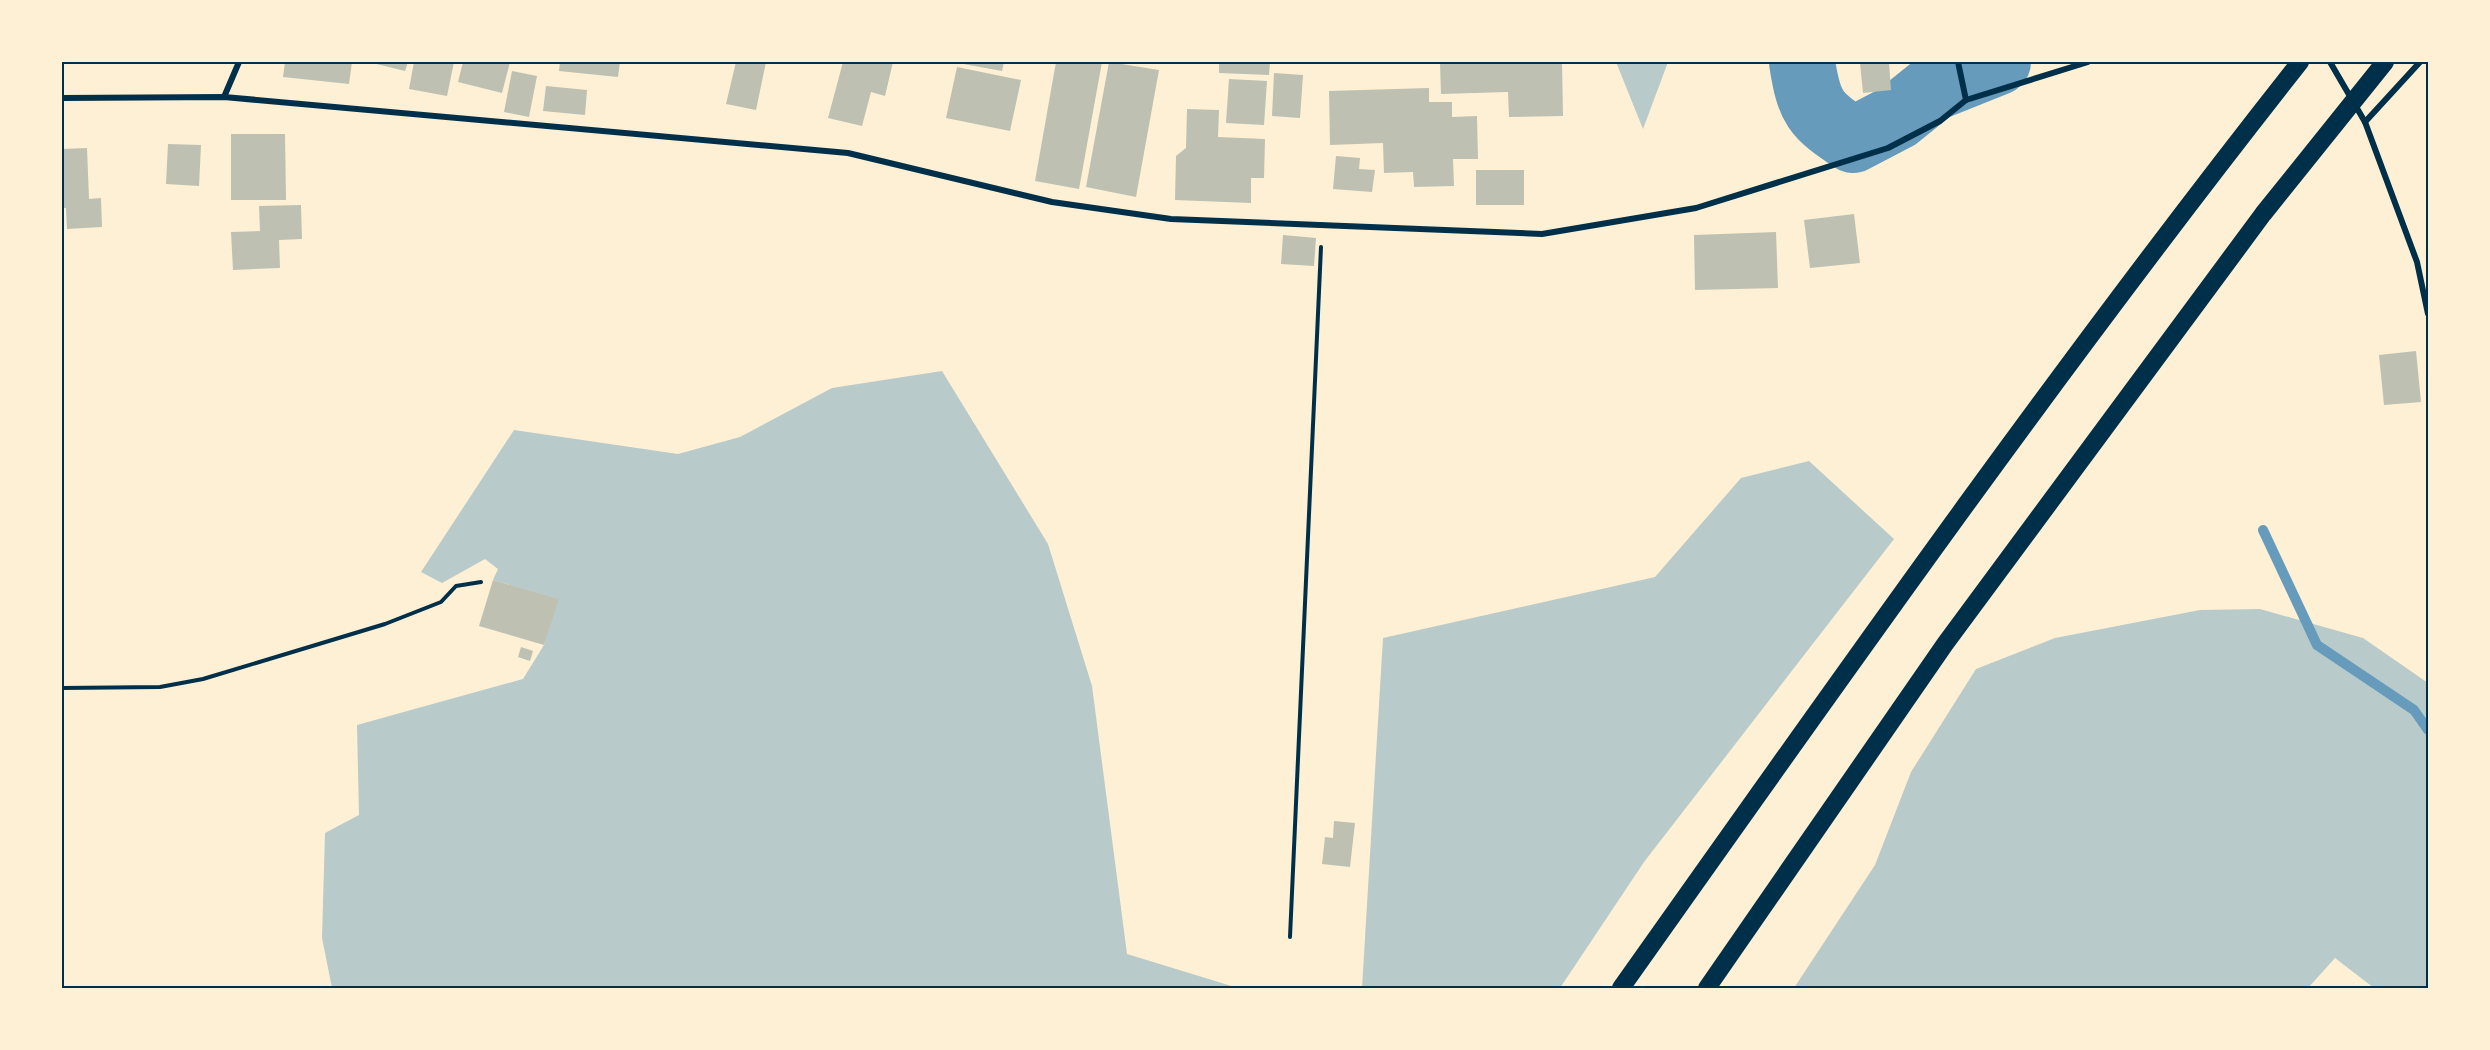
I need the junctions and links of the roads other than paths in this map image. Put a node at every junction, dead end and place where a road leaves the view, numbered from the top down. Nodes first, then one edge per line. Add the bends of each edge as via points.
1 (240, 62) edge
2 (1958, 62) edge
3 (2088, 62) edge
4 (2300, 62) edge
5 (2330, 62) edge
6 (2385, 62) edge
7 (2420, 62) edge
8 (224, 97) junction
9 (62, 98) edge
10 (1966, 100) junction
11 (2365, 122) junction
12 (2428, 314) edge
13 (1621, 988) edge
14 (1707, 988) edge

1 - 8 street
2 - 10 street
3 - 10 street
4 - 13 highway via 2212,173 1910,581
5 - 11 street
6 - 14 highway via 2263,214 1945,644
7 - 11 street
8 - 9 street
8 - 10 street via 848,153 1077,207 1171,219 1542,234 1696,208 1888,148 1940,121
11 - 12 street via 2417,262

